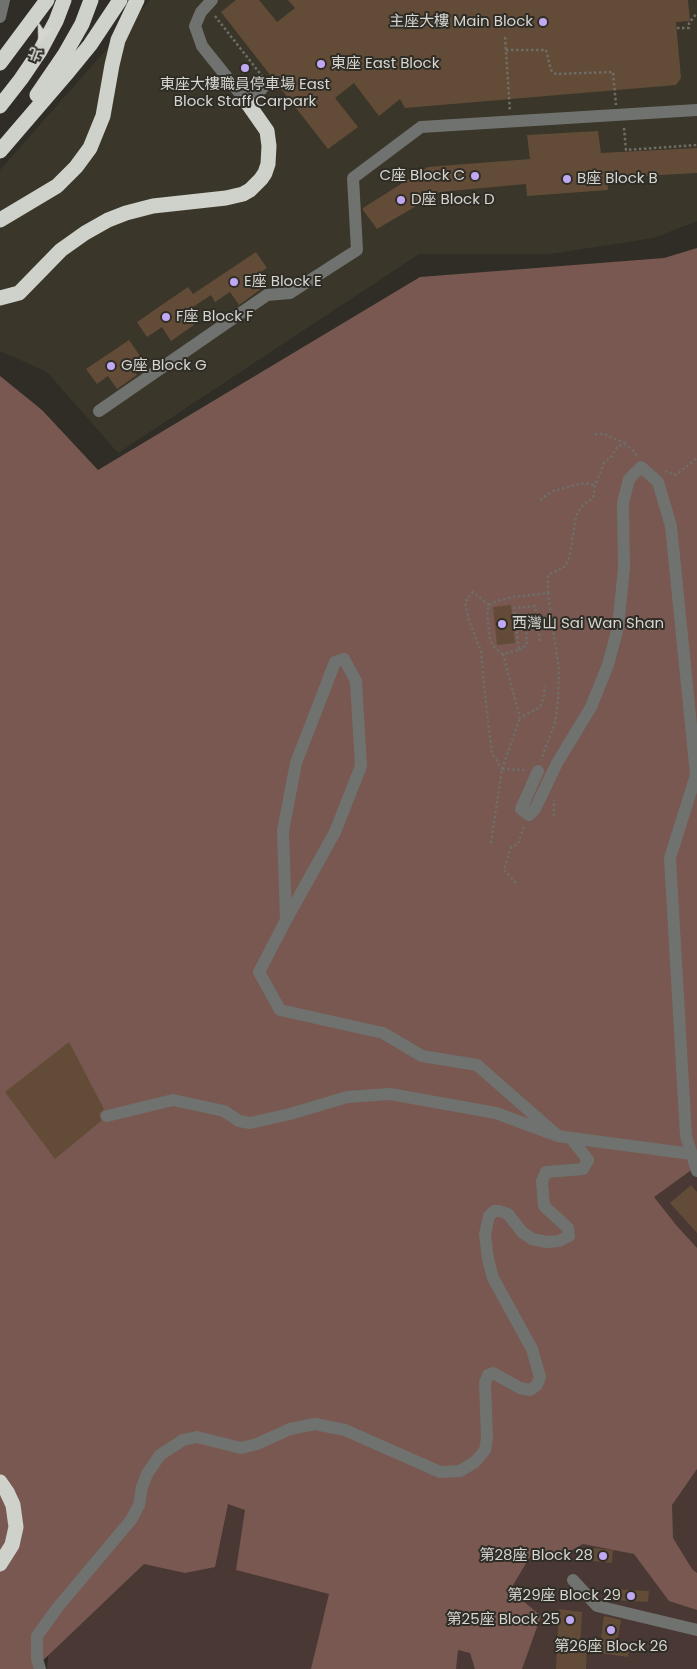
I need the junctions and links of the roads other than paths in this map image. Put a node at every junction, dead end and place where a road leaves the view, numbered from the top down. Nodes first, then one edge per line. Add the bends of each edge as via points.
1 (4, 0) edge
2 (47, 0) edge
3 (64, 0) edge
4 (91, 0) edge
5 (120, 0) edge
6 (138, 0) edge
7 (212, 6) edge
8 (0, 17) edge
9 (0, 63) edge
10 (262, 83) road end
11 (246, 101) junction
12 (0, 106) edge
13 (697, 110) edge
14 (0, 145) edge
15 (0, 151) edge
16 (0, 220) edge
17 (0, 298) edge
18 (99, 411) dead end
19 (538, 771) road end
20 (286, 920) junction
21 (107, 1116) dead end
22 (564, 1137) junction
23 (692, 1154) junction
24 (697, 1171) edge
25 (0, 1482) edge
26 (0, 1564) edge
27 (573, 1580) dead end
28 (697, 1630) edge
29 (40, 1669) edge

1 - 8 street
2 - 9 highway
3 - 12 highway via 40,51
4 - 14 highway via 65,54
5 - 15 highway via 90,45
6 - 16 highway via 118,40 103,116 90,148 56,186
7 - 11 street via 201,12 195,26 202,46
10 - 11 street
11 - 17 highway via 267,131 269,146 265,172 250,190 226,198 153,206 108,220 62,250 19,293
13 - 18 street via 421,127 353,178 357,250 290,293 268,295
19 - 23 street via 521,809 529,815 591,707 608,665 618,627 624,568 623,504 629,479 643,469 658,482 671,526 696,775 670,858 686,1136
20 - 20 street via 283,831 296,763 335,662 344,660 356,681 360,766 335,832
20 - 22 street via 259,972 280,1010 383,1033 422,1056 477,1065
21 - 22 street via 173,1100 224,1111 239,1121 250,1123 347,1096 390,1094 496,1113
22 - 23 street
22 - 29 street via 588,1160 583,1169 546,1172 542,1181 544,1206 568,1228 569,1236 547,1242 532,1239 508,1214 500,1211 489,1216 485,1234 493,1278 532,1349 540,1377 530,1390 493,1373 488,1375 487,1438 485,1450 475,1462 460,1470 440,1472 345,1430 315,1424 290,1429 242,1448 197,1437 183,1440 160,1455 147,1474 139,1505 131,1520 58,1607 38,1636
23 - 24 street
25 - 26 highway via 13,1505 16,1527 12,1545
27 - 28 street via 597,1606

